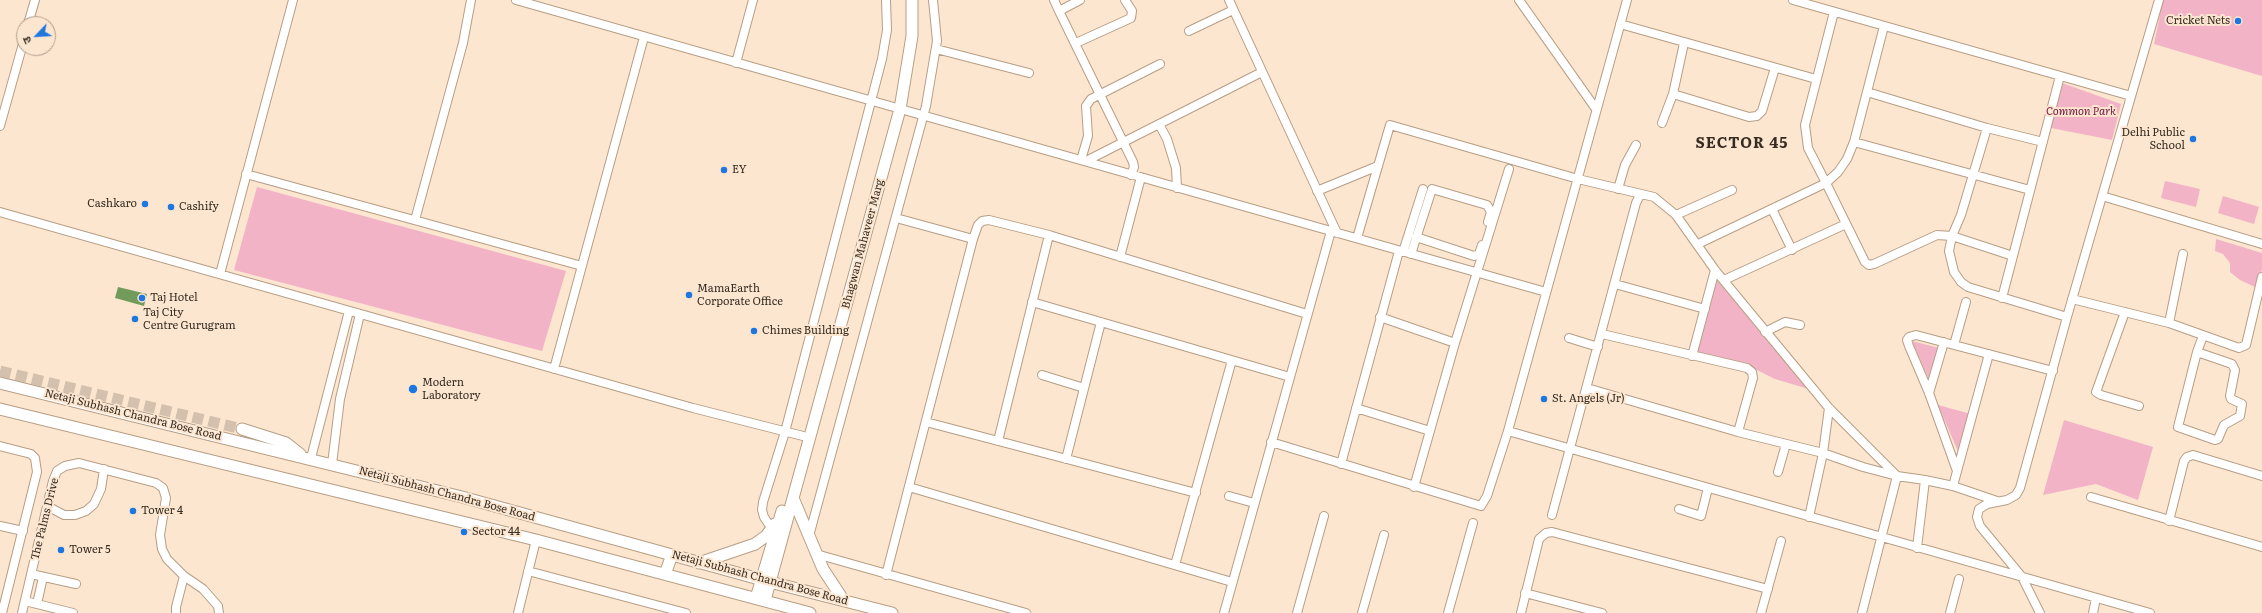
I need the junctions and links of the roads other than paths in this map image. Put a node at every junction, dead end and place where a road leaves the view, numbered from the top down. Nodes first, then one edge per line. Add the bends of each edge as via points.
1 (35, 0) edge
2 (293, 0) edge
3 (471, 0) edge
4 (516, 0) edge
5 (753, 0) edge
6 (886, 0) edge
7 (905, 0) edge
8 (912, 0) edge
9 (933, 0) edge
10 (1054, 0) edge
11 (1080, 0) edge
12 (1125, 0) edge
13 (1228, 0) edge
14 (1518, 0) edge
15 (1627, 0) edge
16 (1793, 0) edge
17 (2159, 0) edge
18 (1233, 10) junction
19 (1059, 11) junction
20 (1834, 12) junction
21 (30, 16) edge
22 (1620, 24) junction
23 (1884, 26) junction
24 (1189, 32) dead end
25 (644, 36) junction
26 (1076, 43) junction
27 (1684, 43) junction
28 (936, 49) junction
29 (20, 56) edge
30 (736, 63) junction
31 (1160, 64) dead end
32 (1775, 68) junction
33 (1262, 72) junction
34 (1029, 73) dead end
35 (2060, 76) junction
36 (1816, 79) junction
37 (1867, 92) junction
38 (1100, 93) junction
39 (1673, 94) junction
40 (2131, 96) junction
41 (872, 101) junction
42 (897, 108) junction
43 (1596, 109) junction
44 (924, 116) junction
45 (1662, 123) dead end
46 (1159, 124) junction
47 (0, 126) edge
48 (1987, 128) junction
49 (1122, 142) junction
50 (1854, 142) junction
51 (2043, 142) junction
52 (1636, 145) dead end
53 (1083, 161) junction
54 (1378, 166) junction
55 (1509, 170) dead end
56 (246, 174) junction
57 (1131, 175) junction
58 (1973, 175) junction
59 (1141, 178) junction
60 (1578, 179) junction
61 (1826, 183) junction
62 (1177, 188) junction
63 (1423, 189) dead end
64 (1618, 189) junction
65 (1732, 190) dead end
66 (2030, 190) junction
67 (1317, 191) junction
68 (1640, 195) junction
69 (2102, 196) junction
70 (1772, 209) junction
71 (0, 212) edge
72 (1676, 215) junction
73 (896, 218) junction
74 (415, 220) junction
75 (1846, 224) junction
76 (1334, 232) junction
77 (1049, 235) junction
78 (1952, 236) junction
79 (1416, 237) junction
80 (1357, 238) junction
81 (973, 239) junction
82 (1698, 244) junction
83 (2262, 244) edge
84 (1792, 250) junction
85 (1401, 251) junction
86 (1411, 254) junction
87 (2183, 254) dead end
88 (2013, 256) junction
89 (1120, 257) junction
90 (582, 266) junction
91 (1715, 270) junction
92 (1478, 273) junction
93 (220, 274) junction
94 (2262, 276) edge
95 (1724, 280) junction
96 (1616, 284) junction
97 (1546, 292) junction
98 (2002, 298) junction
99 (2072, 299) junction
100 (1032, 302) junction
101 (1966, 302) dead end
102 (1705, 309) junction
103 (2258, 309) edge
104 (349, 311) junction
105 (2125, 312) junction
106 (360, 314) junction
107 (1308, 314) junction
108 (1380, 317) junction
109 (2067, 317) junction
110 (1101, 322) junction
111 (2169, 324) junction
112 (1800, 325) dead end
113 (1765, 332) junction
114 (1602, 334) junction
115 (2203, 336) junction
116 (1569, 338) dead end
117 (1944, 342) junction
118 (1455, 343) junction
119 (1954, 345) junction
120 (1598, 347) junction
121 (2197, 352) junction
122 (1989, 354) junction
123 (1692, 356) junction
124 (1232, 360) junction
125 (554, 369) junction
126 (2053, 371) junction
127 (1042, 375) dead end
128 (1290, 377) junction
129 (0, 383) edge
130 (1084, 388) junction
131 (1587, 388) junction
132 (1929, 393) junction
133 (2139, 406) dead end
134 (1356, 408) junction
135 (1829, 408) junction
136 (0, 409) edge
137 (926, 422) junction
138 (242, 429) tunnel mouth
139 (1430, 431) junction
140 (1508, 431) junction
141 (785, 432) junction
142 (1738, 432) junction
143 (803, 436) junction
144 (998, 441) junction
145 (1271, 442) junction
146 (1786, 444) junction
147 (0, 446) edge
148 (1570, 449) junction
149 (1823, 453) junction
150 (307, 457) junction
151 (1066, 459) junction
152 (332, 464) junction
153 (1341, 464) junction
154 (104, 469) junction
155 (1958, 471) junction
156 (1778, 472) dead end
157 (1897, 476) junction
158 (2262, 476) edge
159 (1925, 480) junction
160 (1953, 486) junction
161 (909, 487) junction
162 (1414, 487) junction
163 (1708, 488) junction
164 (1196, 493) junction
165 (1229, 496) dead end
166 (2091, 497) dead end
167 (793, 498) junction
168 (1997, 501) junction
169 (1254, 503) junction
170 (47, 506) junction
171 (1679, 509) dead end
172 (1552, 515) dead end
173 (1324, 516) dead end
174 (1809, 517) junction
175 (780, 518) junction
176 (2169, 521) junction
177 (1473, 523) dead end
178 (0, 526) edge
179 (772, 529) junction
180 (23, 531) junction
181 (1384, 535) dead end
182 (809, 536) junction
183 (1882, 538) junction
184 (536, 540) junction
185 (1781, 541) dead end
186 (2262, 547) edge
187 (1917, 548) junction
188 (816, 554) junction
189 (672, 555) junction
190 (699, 563) junction
191 (1175, 565) junction
192 (528, 571) junction
193 (32, 574) junction
194 (665, 574) junction
195 (886, 575) junction
196 (184, 576) junction
197 (43, 577) junction
198 (2022, 577) junction
199 (1959, 579) dead end
200 (766, 581) junction
201 (1232, 582) junction
202 (76, 584) dead end
203 (1768, 589) junction
204 (1525, 593) junction
205 (2096, 598) junction
206 (760, 599) junction
207 (25, 601) junction
208 (844, 601) junction
209 (36, 604) junction
210 (2, 609) edge
211 (22, 613) edge
212 (73, 613) edge
213 (176, 613) edge
214 (220, 613) edge
215 (518, 613) edge
216 (686, 613) edge
217 (810, 613) edge
218 (892, 613) edge
219 (1026, 613) edge
220 (1224, 613) edge
221 (1297, 613) edge
222 (1362, 613) edge
223 (1448, 613) edge
224 (1521, 613) edge
225 (1602, 613) edge
226 (1761, 613) edge
227 (1862, 613) edge
228 (1950, 613) edge
229 (2040, 613) edge
230 (2093, 613) edge
231 (2150, 613) edge

1 - 21 street
2 - 56 street
3 - 74 street via 463,43
4 - 25 street
5 - 30 street
6 - 41 street via 886,43
7 - 42 main road, Bhagwan Mahaveer Marg via 905,35
8 - 42 main road, Bhagwan Mahaveer Marg via 912,36
9 - 28 street
10 - 19 street
11 - 19 street
12 - 26 street via 1132,11 1130,18
13 - 18 street
14 - 43 street
15 - 22 street
16 - 20 street
17 - 40 street
18 - 24 street
18 - 33 street
19 - 26 street
20 - 23 street
20 - 36 street
22 - 27 street
22 - 43 street
23 - 35 street
23 - 37 street
25 - 30 street
25 - 90 street
26 - 38 street
27 - 32 street
27 - 39 street
28 - 34 street
28 - 44 street
29 - 47 street
30 - 41 street
31 - 38 street
32 - 36 street
32 - 39 street via 1762,111 1757,116 1749,117
33 - 46 street
33 - 67 street
35 - 40 street
35 - 51 street
36 - 61 street via 1805,125 1805,136 1814,163
37 - 48 street
37 - 50 street
38 - 49 street
38 - 53 street via 1086,106 1088,136
39 - 45 street
40 - 69 street
41 - 42 street
41 - 141 street
42 - 44 street
42 - 143 main road, Bhagwan Mahaveer Marg
42 - 167 main road, Bhagwan Mahaveer Marg
43 - 60 street
44 - 53 street
44 - 73 street
46 - 49 street
46 - 62 street via 1167,139 1176,168
48 - 51 street
48 - 58 street
49 - 53 street
49 - 57 street via 1133,162
50 - 58 street
50 - 61 street via 1847,159
51 - 66 street
52 - 64 street via 1625,165
53 - 57 street
54 - 60 street via 1390,125
54 - 67 street
54 - 80 street
55 - 92 street
56 - 74 street
56 - 93 street
57 - 59 street
58 - 66 street
58 - 78 street
59 - 62 street
59 - 89 street
60 - 64 street
60 - 97 street
61 - 70 street
61 - 75 street
62 - 76 street
63 - 85 street
64 - 68 street
65 - 72 street
66 - 88 street
67 - 76 street
68 - 72 street via 1654,197
68 - 96 street
69 - 83 street
69 - 99 street
70 - 82 street
70 - 84 street
71 - 93 street
72 - 82 street
73 - 81 street
73 - 182 street
74 - 90 street
75 - 78 street via 1865,262 1869,265 1928,237
75 - 84 street
76 - 80 street
76 - 107 street
77 - 81 street via 989,220 978,225
77 - 89 street
77 - 100 street
78 - 88 street
78 - 98 street via 1949,251 1951,262 1961,282 1968,287
79 - 79 street via 1432,189 1487,205 1490,209 1480,252 1477,255
79 - 86 street
80 - 85 street
81 - 137 street
82 - 91 street
84 - 95 street
85 - 86 street
85 - 108 street
86 - 92 street
87 - 111 street
88 - 98 street
89 - 107 street
90 - 125 street
91 - 95 street
91 - 102 street
92 - 97 street
92 - 118 street
93 - 104 street
94 - 103 street
95 - 113 street
96 - 102 street
96 - 114 street
97 - 140 street
98 - 109 street
99 - 105 street
99 - 109 street
100 - 110 street
100 - 144 street
101 - 119 street
102 - 123 street
103 - 115 street via 2246,345 2243,347 2239,348
104 - 106 street
104 - 150 street
105 - 111 street
105 - 133 street via 2096,392
106 - 125 street
106 - 152 street via 340,399
107 - 128 street
108 - 118 street
108 - 134 street
109 - 126 street
110 - 124 street
110 - 130 street
111 - 115 street
112 - 113 street via 1784,322
113 - 135 street
114 - 120 street
114 - 123 street
115 - 121 street
116 - 120 street
117 - 119 street
117 - 132 street
117 - 132 street via 1916,335 1907,340
118 - 139 street
119 - 122 street
120 - 131 street
121 - 121 street via 2178,427 2215,440 2218,439 2224,425 2240,416 2242,404 2230,396 2236,370 2232,364
122 - 126 street
122 - 155 street
123 - 142 street via 1747,368 1752,372 1753,378
124 - 128 street
124 - 164 street
125 - 141 street
126 - 168 street via 2020,488 2016,495 2007,500
127 - 130 street
128 - 145 street
129 - 150 main road, Netaji Subhash Chandra Bose Road
130 - 151 street
131 - 142 street
131 - 148 street
132 - 155 street
134 - 139 street
134 - 153 street
135 - 149 street
135 - 157 street
136 - 184 main road, Netaji Subhash Chandra Bose Road
137 - 144 street
137 - 161 street
138 - 150 main road via 286,443
139 - 162 street
140 - 148 street
140 - 162 street via 1487,496 1481,506
141 - 143 street
141 - 179 street via 762,510
142 - 146 street
143 - 175 main road, Bhagwan Mahaveer Marg
144 - 151 street
145 - 153 street
145 - 169 street
146 - 149 street
146 - 156 street
147 - 180 street via 31,454 37,465
148 - 163 street
148 - 172 street
149 - 157 street
149 - 174 street
150 - 152 main road, Netaji Subhash Chandra Bose Road
151 - 164 street
152 - 189 main road, Netaji Subhash Chandra Bose Road
153 - 162 street
154 - 170 street, The Palms Drive via 79,463 65,466 57,472
154 - 170 street via 101,489 94,504 86,511 75,516 64,515
154 - 196 street, The Palms Drive via 156,483 163,488 166,498 160,535 162,549 167,559
155 - 160 street
157 - 159 street
157 - 183 street
158 - 176 street via 2193,455 2187,457
159 - 160 street
159 - 187 street
160 - 168 street
161 - 191 street
161 - 195 street
163 - 171 street via 1701,516
163 - 174 street
164 - 191 street
165 - 169 street
166 - 176 street
167 - 182 main road
167 - 200 main road, Bhagwan Mahaveer Marg
168 - 198 street via 1979,509 1977,517 1980,526
169 - 201 street
170 - 193 street, The Palms Drive
173 - 221 street
174 - 183 street
175 - 179 main road
175 - 200 main road, Bhagwan Mahaveer Marg
176 - 186 street
177 - 223 street
178 - 180 street
179 - 190 main road via 748,547
180 - 210 street
181 - 222 street
182 - 188 main road
183 - 187 street
183 - 227 street
184 - 192 street
184 - 194 main road, Netaji Subhash Chandra Bose Road
185 - 203 street
187 - 198 street
188 - 195 street
188 - 208 main road via 828,580
189 - 190 main road, Netaji Subhash Chandra Bose Road
189 - 194 main road
190 - 200 main road, Netaji Subhash Chandra Bose Road
191 - 201 street
192 - 215 street
192 - 216 street
193 - 197 street
193 - 207 street, The Palms Drive
194 - 206 main road, Netaji Subhash Chandra Bose Road
195 - 219 street
196 - 213 street
196 - 214 street, The Palms Drive via 203,589 218,606
197 - 202 street
197 - 209 street
198 - 205 street
198 - 229 street
199 - 228 street
200 - 206 main road, Bhagwan Mahaveer Marg
200 - 208 main road, Netaji Subhash Chandra Bose Road
201 - 220 street
203 - 204 street via 1552,532 1542,534 1539,539
203 - 226 street
204 - 224 street
204 - 225 street
205 - 230 street
205 - 231 street
206 - 217 main road, Netaji Subhash Chandra Bose Road
207 - 209 street
207 - 211 street, The Palms Drive
208 - 218 main road, Netaji Subhash Chandra Bose Road
209 - 212 street

